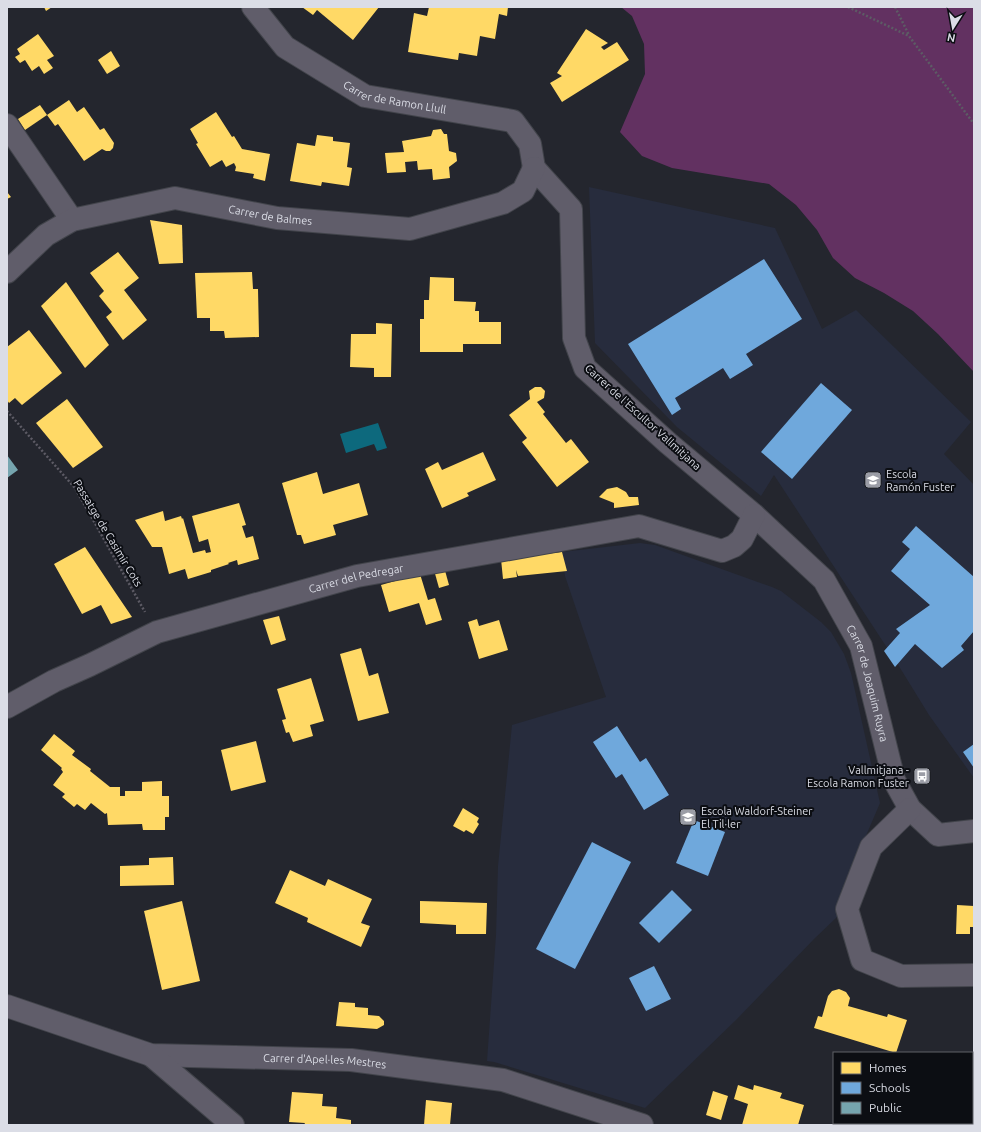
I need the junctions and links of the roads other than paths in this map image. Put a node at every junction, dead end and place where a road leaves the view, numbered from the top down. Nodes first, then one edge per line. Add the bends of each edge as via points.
1 (253, 7) edge
2 (7, 126) edge
3 (534, 168) junction
4 (72, 220) junction
5 (7, 272) edge
6 (754, 515) junction
7 (7, 707) edge
8 (910, 809) junction
9 (974, 831) edge
10 (974, 976) edge
11 (7, 1006) edge
12 (151, 1055) junction
13 (233, 1125) edge
14 (642, 1125) edge

1 - 3 street, Carrer de Ramon Llull via 284,47 365,96 513,121 530,144
2 - 4 street
3 - 4 street, Carrer de Balmes via 523,191 503,203 410,229 277,218 175,198
3 - 6 street, Carrer de l'Escultor Vallmitjana via 571,209 574,338 585,368 668,443
4 - 5 street, Carrer de Balmes via 46,235
6 - 7 street, Carrer del Pedregar via 742,539 722,551 639,526 357,576 156,632 54,681
6 - 8 street, Carrer de Joaquim Ruyra via 824,580 861,646 894,780
8 - 9 street, Carrer de Joaquim Ruyra via 938,835
8 - 10 street via 871,847 847,909 862,960 901,976
11 - 12 street, Carrer d'Apel·les Mestres
12 - 13 street
12 - 14 street, Carrer d'Apel·les Mestres via 351,1060 503,1080

